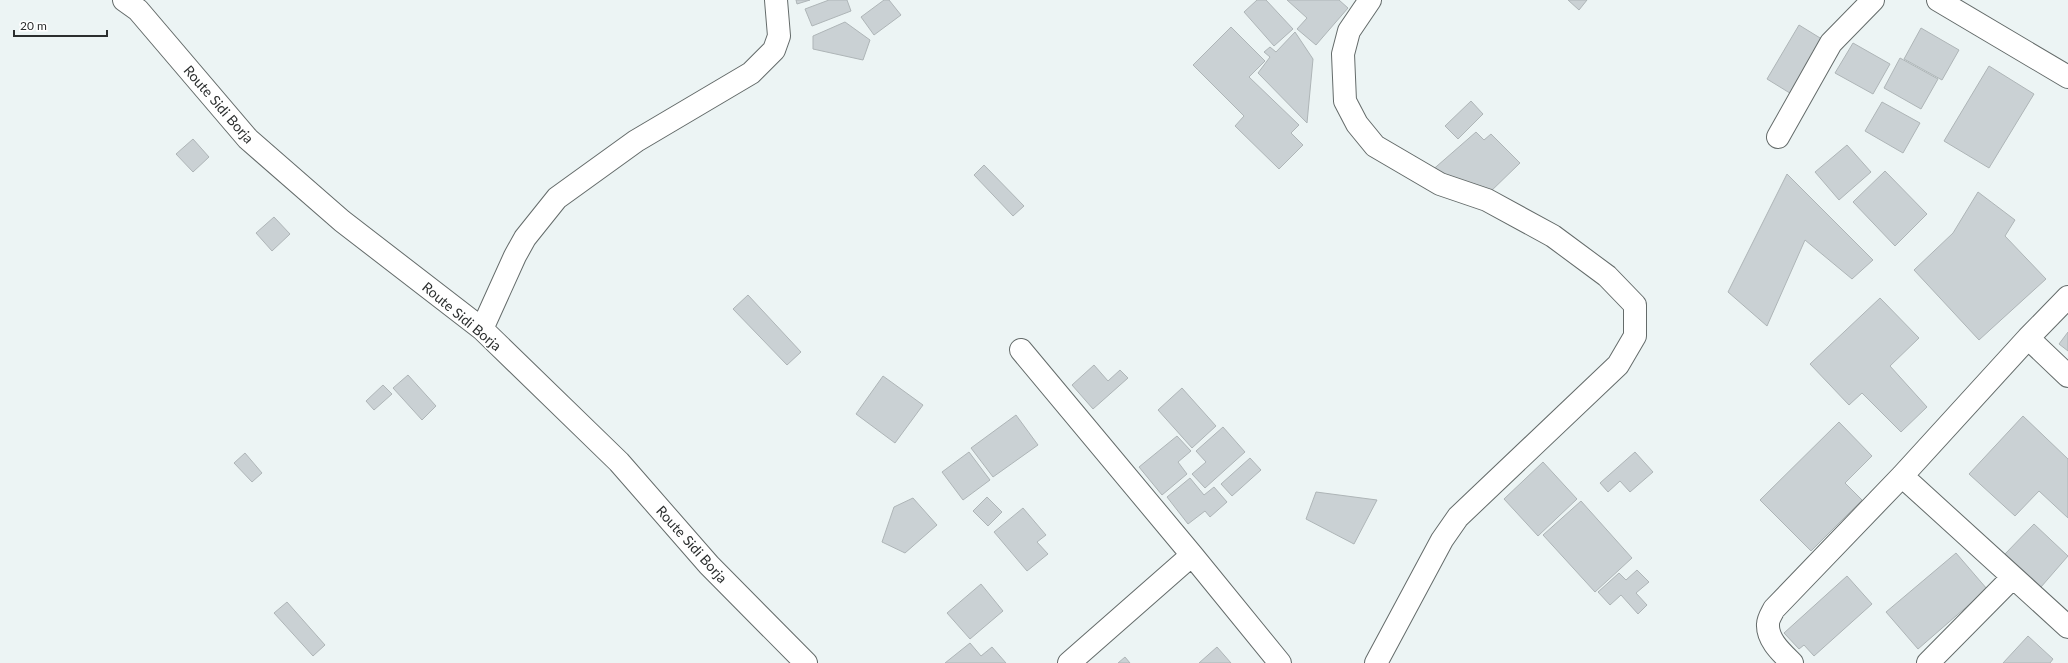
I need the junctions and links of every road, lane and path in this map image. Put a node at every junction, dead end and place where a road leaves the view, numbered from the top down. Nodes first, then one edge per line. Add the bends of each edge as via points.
1 (124, 0) edge
2 (776, 0) edge
3 (1370, 0) edge
4 (1873, 0) edge
5 (1938, 0) edge
6 (2068, 77) edge
7 (1778, 138) dead end
8 (2068, 297) edge
9 (482, 329) junction
10 (2028, 338) junction
11 (1021, 350) dead end
12 (2068, 376) edge
13 (1902, 476) junction
14 (1192, 555) junction
15 (2014, 577) junction
16 (2068, 627) edge
17 (806, 663) edge
18 (1069, 663) edge
19 (1280, 663) edge
20 (1376, 663) edge
21 (1792, 663) edge
22 (1928, 663) edge

1 - 9 street, Route Sidi Borja via 138,10 248,139 342,221
2 - 9 street via 779,36 774,50 751,73 636,141 557,198 525,238
3 - 20 street via 1348,31 1343,54 1345,101 1357,124 1375,146 1440,184 1487,200 1553,236 1607,276 1635,305 1635,336 1618,365 1458,516 1442,540
4 - 7 street via 1831,43
5 - 6 street
8 - 10 street
9 - 17 street, Route Sidi Borja via 618,462 709,565
10 - 12 street
10 - 13 street
11 - 14 street
13 - 15 street
13 - 21 street via 1774,609 1768,623 1769,634 1779,651
14 - 18 street
14 - 19 street
15 - 16 street
15 - 22 street

